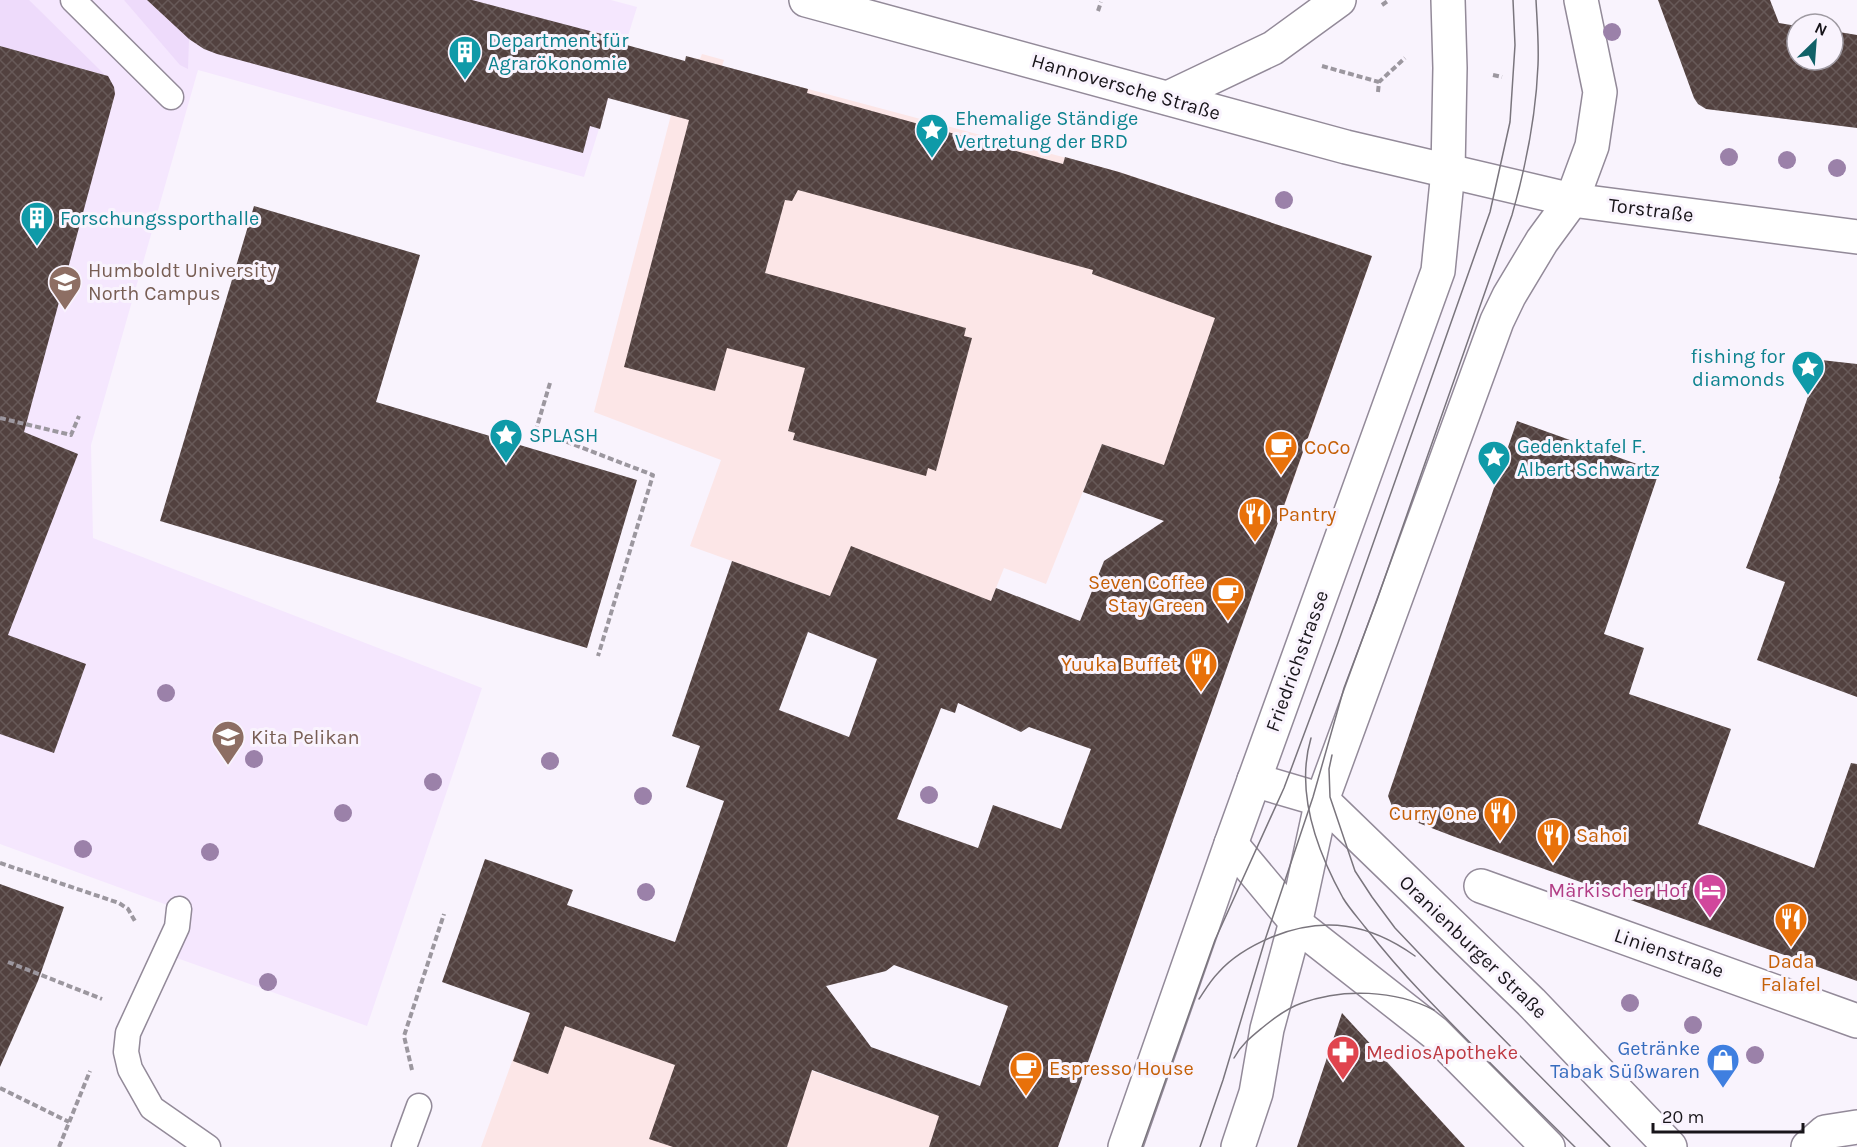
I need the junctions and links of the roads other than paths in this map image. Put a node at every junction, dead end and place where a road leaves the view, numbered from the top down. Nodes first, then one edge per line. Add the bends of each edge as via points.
1 (73, 0) edge
2 (806, 0) edge
3 (1339, 0) edge
4 (1448, 0) edge
5 (1581, 0) edge
6 (171, 97) dead end
7 (1168, 98) junction
8 (1448, 171) junction
9 (1572, 200) junction
10 (1857, 237) edge
11 (1254, 780) junction
12 (1322, 800) junction
13 (1231, 844) junction
14 (1481, 886) dead end
15 (179, 909) dead end
16 (1296, 923) junction
17 (1857, 1021) edge
18 (419, 1106) road end
19 (1857, 1127) edge
20 (208, 1147) edge
21 (404, 1147) edge
22 (1125, 1147) edge
23 (1238, 1147) edge
24 (1548, 1147) edge
25 (1671, 1147) edge
26 (1808, 1147) edge

1 - 6 lane
2 - 7 main road, Hannoversche Straße
3 - 7 main road via 1273,48
4 - 8 main road, Friedrichstrasse
5 - 9 main road via 1600,92 1592,146
7 - 8 main road, Hannoversche Straße
8 - 9 main road, Torstraße
8 - 11 main road, Friedrichstrasse via 1438,271
9 - 10 main road, Torstraße
9 - 12 main road via 1531,259 1497,321
11 - 12 main road, Oranienburger Straße
11 - 13 main road, Friedrichstrasse
12 - 16 main road
12 - 25 main road, Oranienburger Straße via 1531,1002
13 - 16 main road
13 - 22 main road, Friedrichstrasse
14 - 17 main road, Linienstraße
15 - 20 lane via 177,927 128,1033 126,1052 130,1069 152,1108
16 - 23 main road via 1267,1029 1256,1093
16 - 24 main road via 1435,1033
18 - 21 lane
19 - 26 main road via 1825,1132

